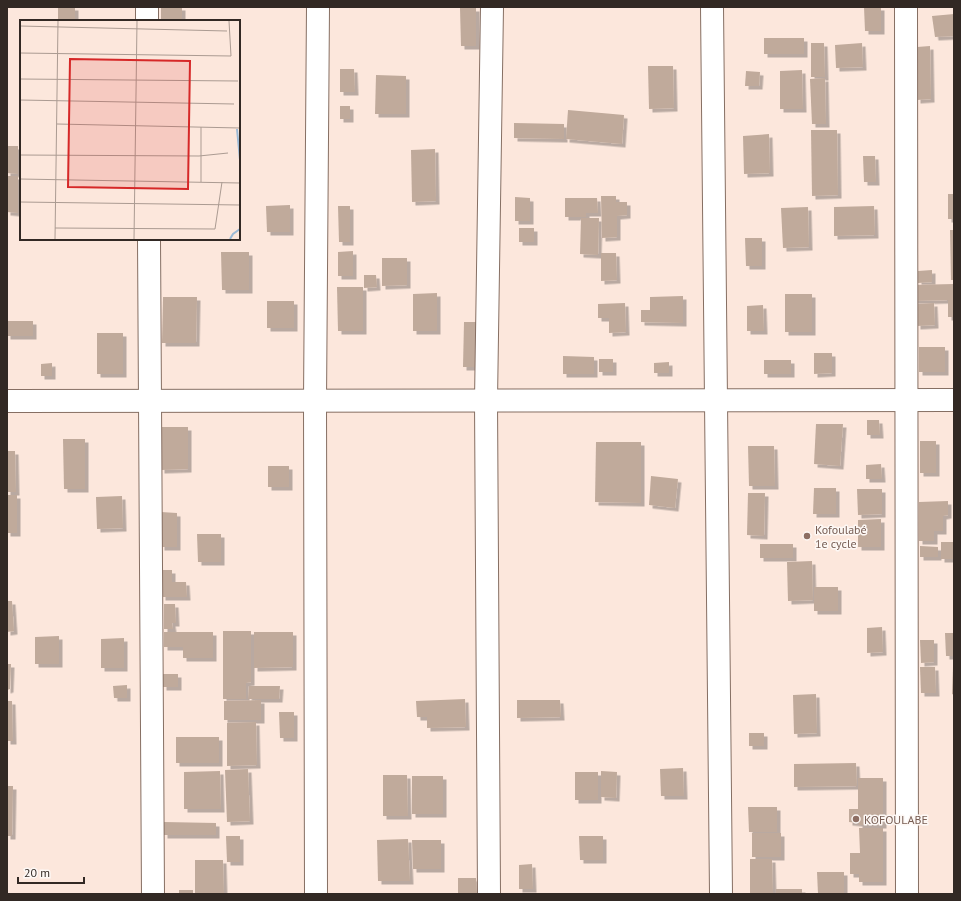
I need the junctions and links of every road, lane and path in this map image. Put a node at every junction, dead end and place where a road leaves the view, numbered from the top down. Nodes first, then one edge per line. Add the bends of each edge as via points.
1 (147, 7) edge
2 (318, 7) edge
3 (492, 7) edge
4 (712, 7) edge
5 (906, 7) edge
6 (147, 20) edge
7 (149, 240) edge
8 (716, 400) junction
9 (906, 400) junction
10 (954, 400) edge
11 (7, 401) edge
12 (150, 401) junction
13 (315, 401) junction
14 (486, 401) junction
15 (153, 894) edge
16 (316, 894) edge
17 (489, 894) edge
18 (721, 894) edge
19 (907, 894) edge

1 - 6 street
2 - 13 street
3 - 14 street
4 - 8 street
5 - 9 street
7 - 12 street
8 - 9 street
8 - 14 street
8 - 18 street
9 - 10 street
9 - 19 street
11 - 12 street
12 - 13 street
12 - 15 street
13 - 14 street
13 - 16 street
14 - 17 street

